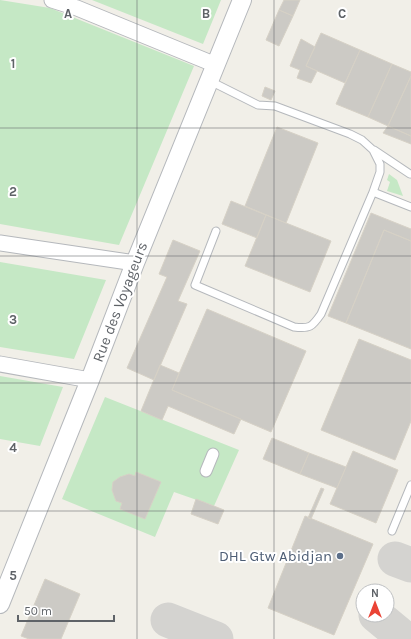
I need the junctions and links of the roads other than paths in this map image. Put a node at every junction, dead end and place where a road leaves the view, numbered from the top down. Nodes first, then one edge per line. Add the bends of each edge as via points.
1 (52, 0) edge
2 (242, 0) edge
3 (213, 73) junction
4 (373, 150) junction
5 (410, 174) edge
6 (372, 192) junction
7 (411, 207) edge
8 (216, 231) dead end
9 (0, 243) edge
10 (135, 263) junction
11 (0, 364) edge
12 (90, 380) junction
13 (213, 454) dead end
14 (206, 471) dead end
15 (411, 485) edge
16 (392, 531) dead end
17 (0, 604) edge

1 - 3 street via 77,8
2 - 3 street, Rue des Voyageurs
3 - 4 lane via 258,105 275,106 350,134
3 - 10 street, Rue des Voyageurs
4 - 5 lane
4 - 6 lane via 380,164 380,172
6 - 7 lane
6 - 8 lane via 321,314 313,326 294,327 195,285
9 - 10 street
10 - 12 street, Rue des Voyageurs
11 - 12 street
12 - 17 street, Rue des Voyageurs
13 - 14 street
15 - 16 lane

